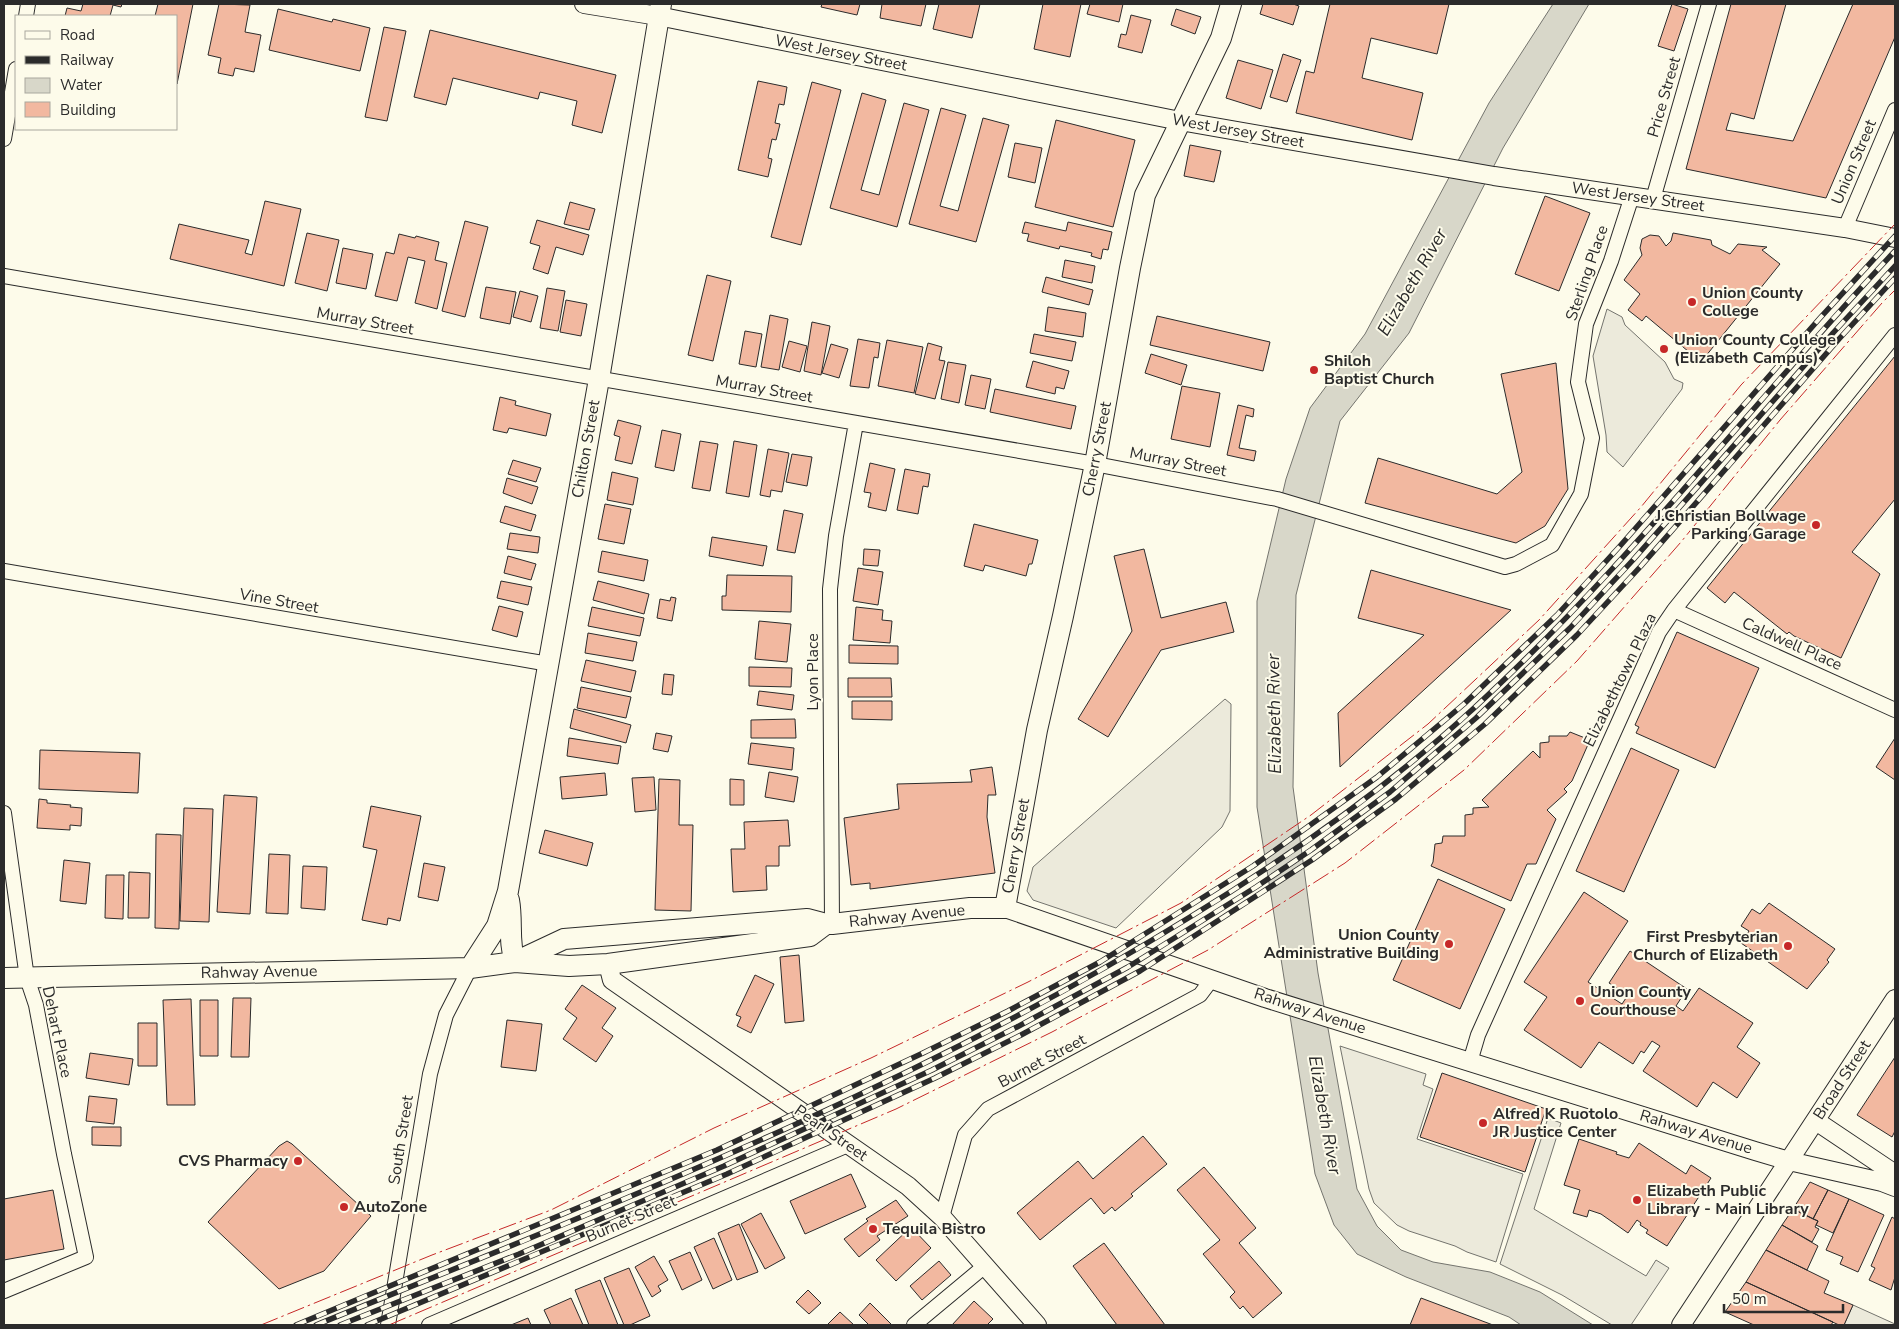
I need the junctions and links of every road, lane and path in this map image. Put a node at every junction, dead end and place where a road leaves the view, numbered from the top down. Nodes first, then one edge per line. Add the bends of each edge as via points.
1 (584, 4) edge
2 (1231, 4) edge
3 (1709, 4) edge
4 (659, 10) edge
5 (15, 75) edge
6 (1895, 110) edge
7 (1180, 121) junction
8 (4, 139) edge
9 (1632, 196) junction
10 (1654, 199) junction
11 (1845, 228) junction
12 (1895, 238) edge
13 (4, 276) edge
14 (1895, 335) edge
15 (599, 379) junction
16 (856, 423) junction
17 (1095, 464) junction
18 (1510, 566) joint
19 (4, 571) edge
20 (1674, 610) junction
21 (549, 664) junction
22 (1895, 710) edge
23 (4, 813) edge
24 (508, 893) junction
25 (1005, 908) junction
26 (829, 924) junction
27 (694, 928) junction
28 (515, 962) junction
29 (608, 964) junction
30 (470, 968) junction
31 (4, 978) edge
32 (27, 978) junction
33 (1212, 980) junction
34 (1895, 999) edge
35 (1470, 1062) junction
36 (1816, 1121) junction
37 (848, 1145) junction
38 (1789, 1162) junction
39 (1895, 1174) edge
40 (1895, 1187) edge
41 (942, 1217) junction
42 (986, 1265) junction
43 (4, 1290) edge
44 (388, 1325) edge
45 (429, 1325) edge
46 (914, 1325) edge
47 (1037, 1325) edge
48 (1681, 1325) edge

1 - 4 street, West Jersey Street
2 - 7 main road, Cherry Street via 1221,38
3 - 10 street, Price Street
4 - 7 street, West Jersey Street
4 - 15 main road, Chilton Street
5 - 8 street
6 - 11 street, Union Street
7 - 9 street, West Jersey Street via 1494,176
7 - 17 main road, Cherry Street via 1145,195
9 - 10 street, West Jersey Street
9 - 18 street, Sterling Place via 1586,324 1578,382 1592,438 1581,494 1552,545
10 - 11 street, West Jersey Street
11 - 12 street, West Jersey Street
13 - 15 street, Murray Street
14 - 20 street, Elizabethtown Plaza
15 - 16 street, Murray Street
15 - 21 main road, Chilton Street
16 - 17 street, Murray Street
16 - 26 street, Lyon Place via 830,590
17 - 18 street, Murray Street via 1278,499
17 - 25 main road, Cherry Street via 1037,730
19 - 21 street, Vine Street
20 - 22 street, Caldwell Place
20 - 35 street, Elizabethtown Plaza via 1659,632 1599,764 1478,1035
21 - 24 main road, Chilton Street
23 - 32 street, Dehart Place
24 - 28 main road, Chilton Street via 512,913 511,951
24 - 30 main road, Chilton Street via 497,926
25 - 26 main road, Rahway Avenue via 970,908
25 - 33 street, Rahway Avenue
26 - 27 main road, Rahway Avenue via 807,919
26 - 29 main road, Rahway Avenue via 810,936
27 - 28 main road, Rahway Avenue via 564,939
27 - 29 main road via 619,948
28 - 29 main road, Rahway Avenue via 569,966
28 - 30 main road, Rahway Avenue
29 - 37 street, Pearl Street via 612,980
30 - 32 main road, Rahway Avenue
30 - 44 street, South Street via 446,1015 430,1074
31 - 32 main road, Rahway Avenue
32 - 43 street, Dehart Place via 36,1005 86,1256
33 - 35 street, Rahway Avenue
33 - 41 street, Burnet Street via 1200,995 988,1109 965,1134
34 - 36 street, Broad Street
35 - 38 street, Rahway Avenue
36 - 38 street, Broad Street
36 - 39 street
37 - 41 street, Pearl Street via 908,1186
37 - 45 street, Burnet Street
38 - 40 street, Rahway Avenue
38 - 48 street, Broad Street
41 - 42 street, Pearl Street
42 - 46 street
42 - 47 street, Pearl Street

